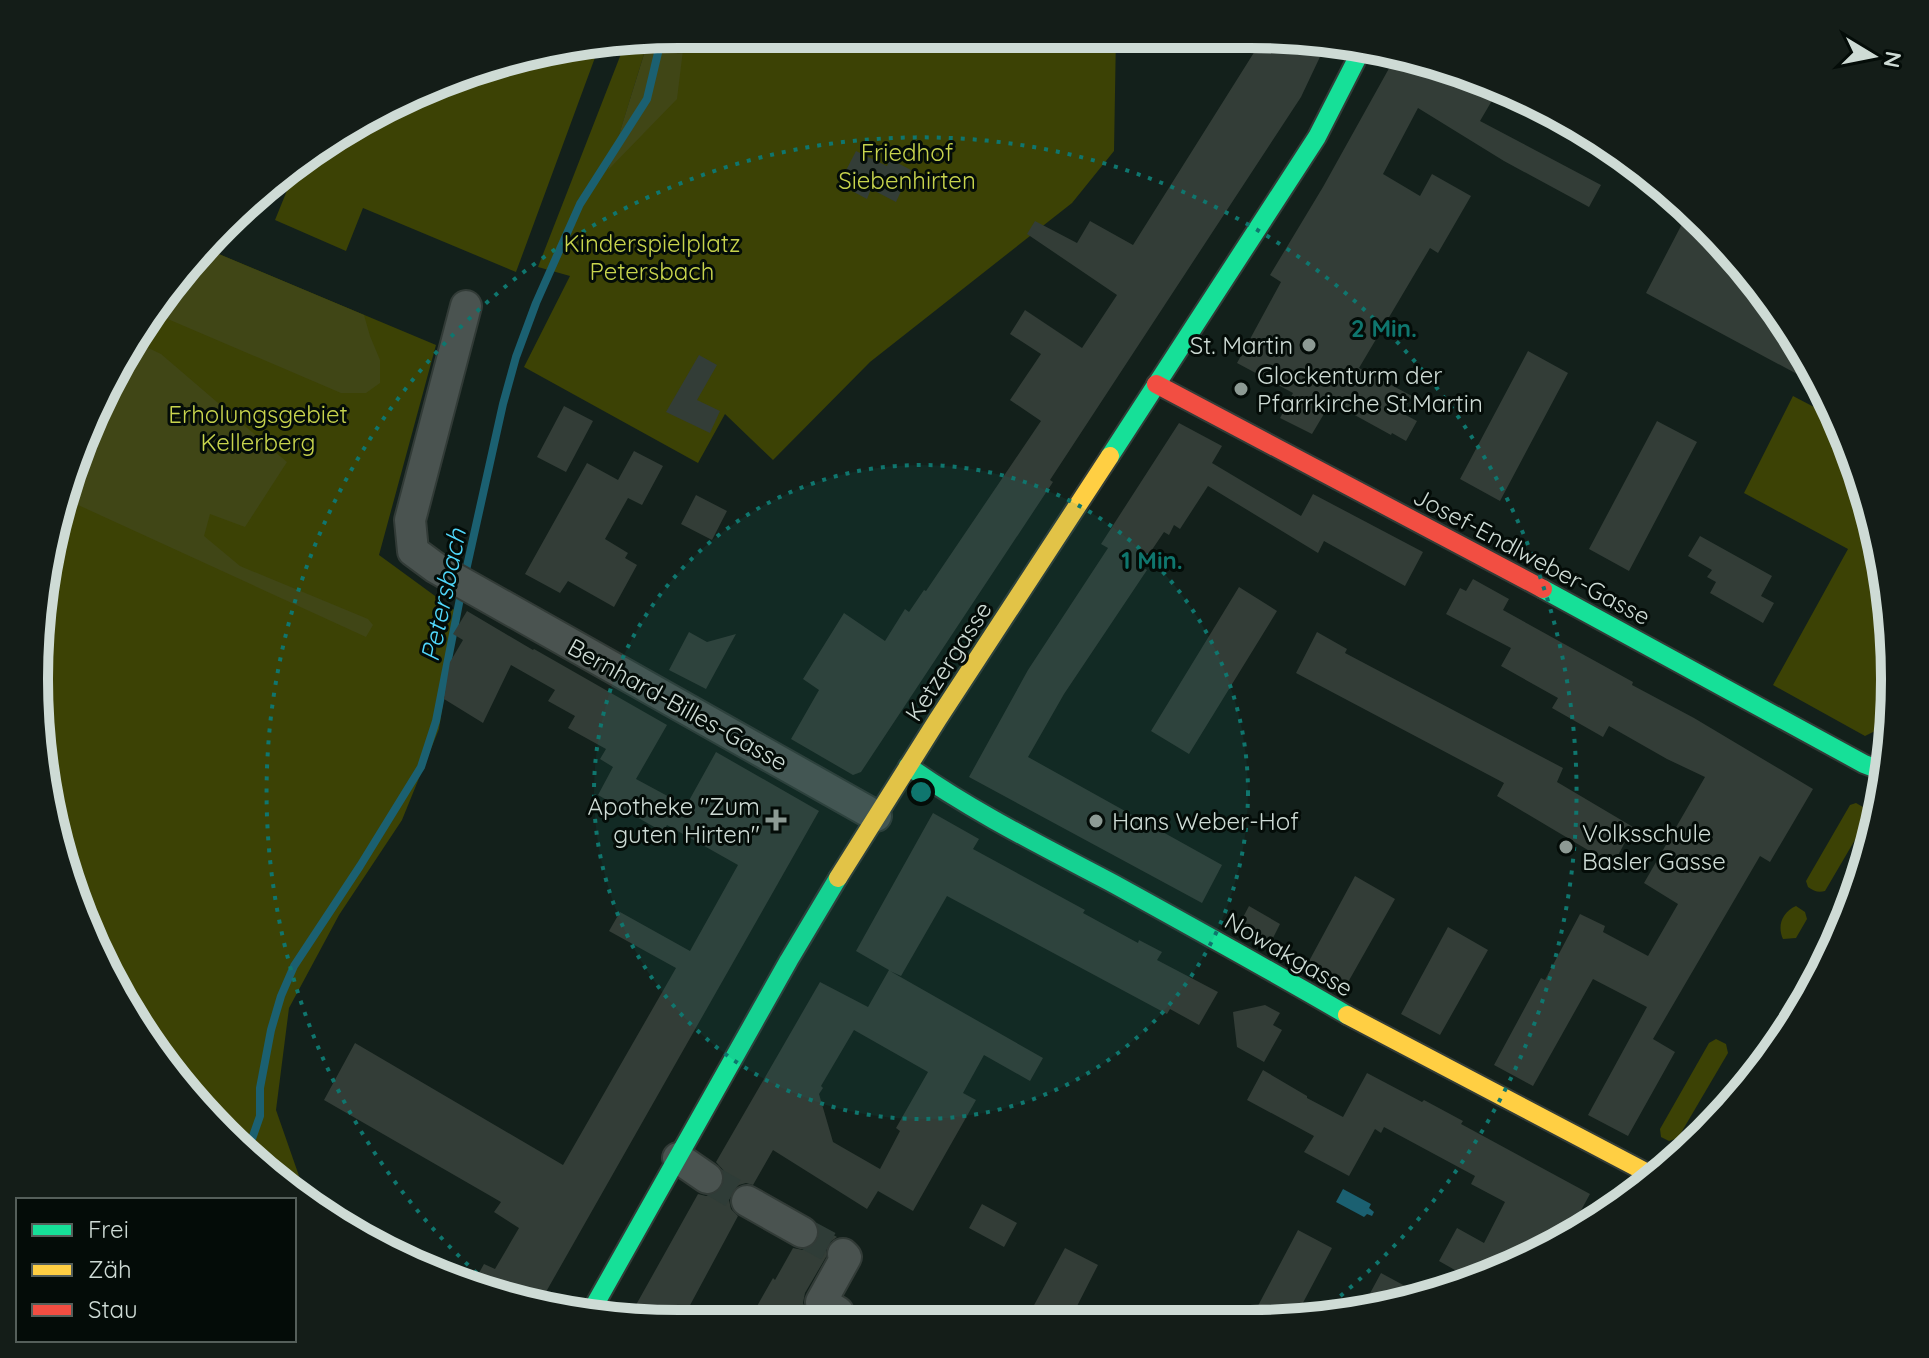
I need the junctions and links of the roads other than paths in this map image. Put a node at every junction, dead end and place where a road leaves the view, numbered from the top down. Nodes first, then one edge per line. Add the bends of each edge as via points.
1 (1359, 58) edge
2 (466, 306) dead end
3 (1156, 384) junction
4 (908, 766) junction
5 (1875, 768) edge
6 (876, 816) junction
7 (678, 1158) junction
8 (1641, 1174) edge
9 (707, 1178) tunnel mouth
10 (747, 1201) tunnel mouth
11 (802, 1232) tunnel mouth
12 (843, 1254) dead end
13 (595, 1305) edge
14 (835, 1310) edge

1 - 3 street, Ketzergasse via 1317,137
2 - 6 street, Bernhard-Billes-Gasse via 410,520 413,551
3 - 4 street, Ketzergasse
3 - 5 street, Josef-Endlweber-Gasse
4 - 6 street, Ketzergasse
4 - 8 street, Nowakgasse via 996,821
6 - 7 street, Ketzergasse
7 - 9 street
7 - 13 street, Ketzergasse
10 - 11 street
12 - 14 street via 821,1302

